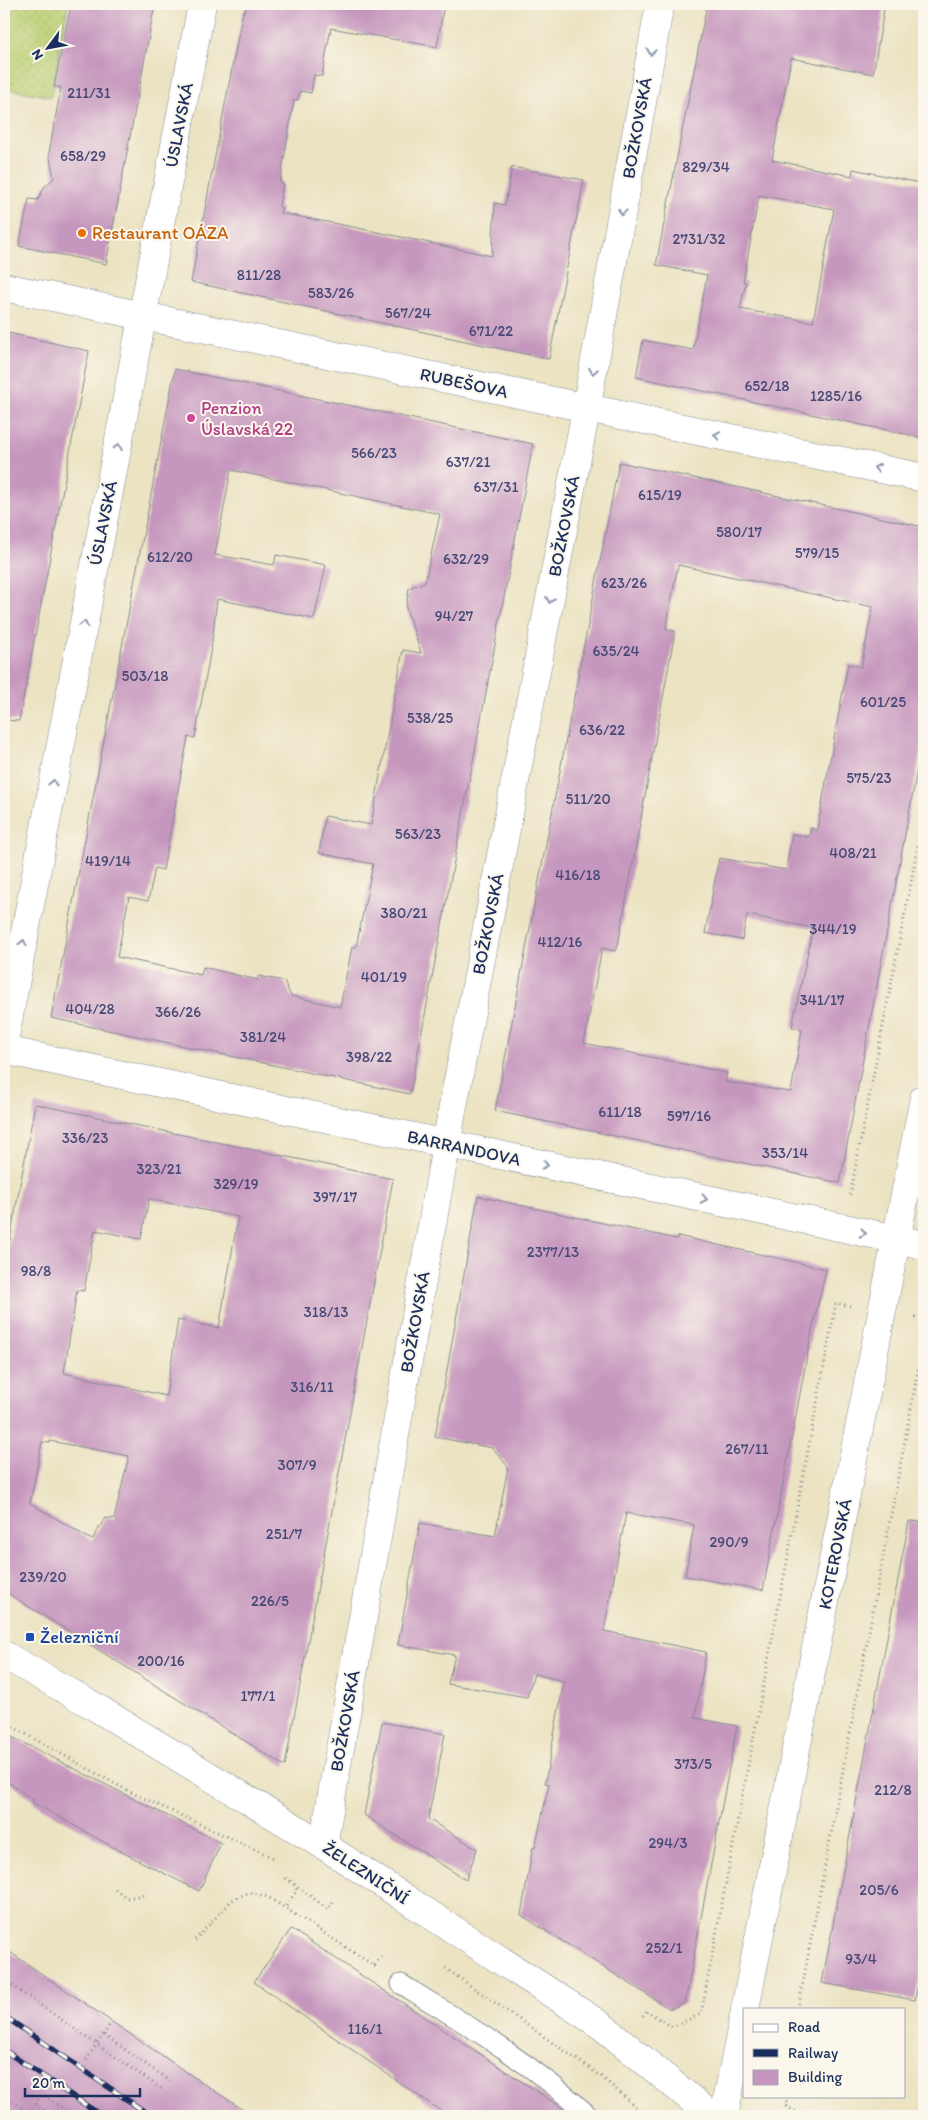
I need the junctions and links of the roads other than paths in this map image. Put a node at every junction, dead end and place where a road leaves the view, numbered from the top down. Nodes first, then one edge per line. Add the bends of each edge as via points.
1 (202, 4) edge
2 (660, 4) edge
3 (4, 287) edge
4 (142, 316) junction
5 (586, 408) junction
6 (924, 478) edge
7 (4, 1042) edge
8 (4, 1050) edge
9 (924, 1098) edge
10 (446, 1144) junction
11 (896, 1240) junction
12 (924, 1246) edge
13 (4, 1655) edge
14 (323, 1845) junction
15 (401, 1984) road end
16 (745, 2008) edge
17 (743, 2020) edge
18 (590, 2116) edge
19 (712, 2116) edge
20 (724, 2116) edge

1 - 4 street, ÚSLAVSKÁ
2 -> 5 street, BOŽKOVSKÁ
3 - 4 street, RUBEŠOVA
4 - 5 street, RUBEŠOVA
7 -> 4 street, ÚSLAVSKÁ
6 -> 5 street, RUBEŠOVA
5 -> 10 street, BOŽKOVSKÁ
8 - 10 street, BARRANDOVA
9 - 11 street, KOTEROVSKÁ
10 -> 11 street, BARRANDOVA
10 - 14 street, BOŽKOVSKÁ
11 - 12 street, BARRANDOVA
11 - 16 street, KOTEROVSKÁ
13 - 14 street, ŽELEZNIČNÍ
14 - 19 street, ŽELEZNIČNÍ via 602,2026
15 - 18 lane via 504,2050
17 - 20 street

